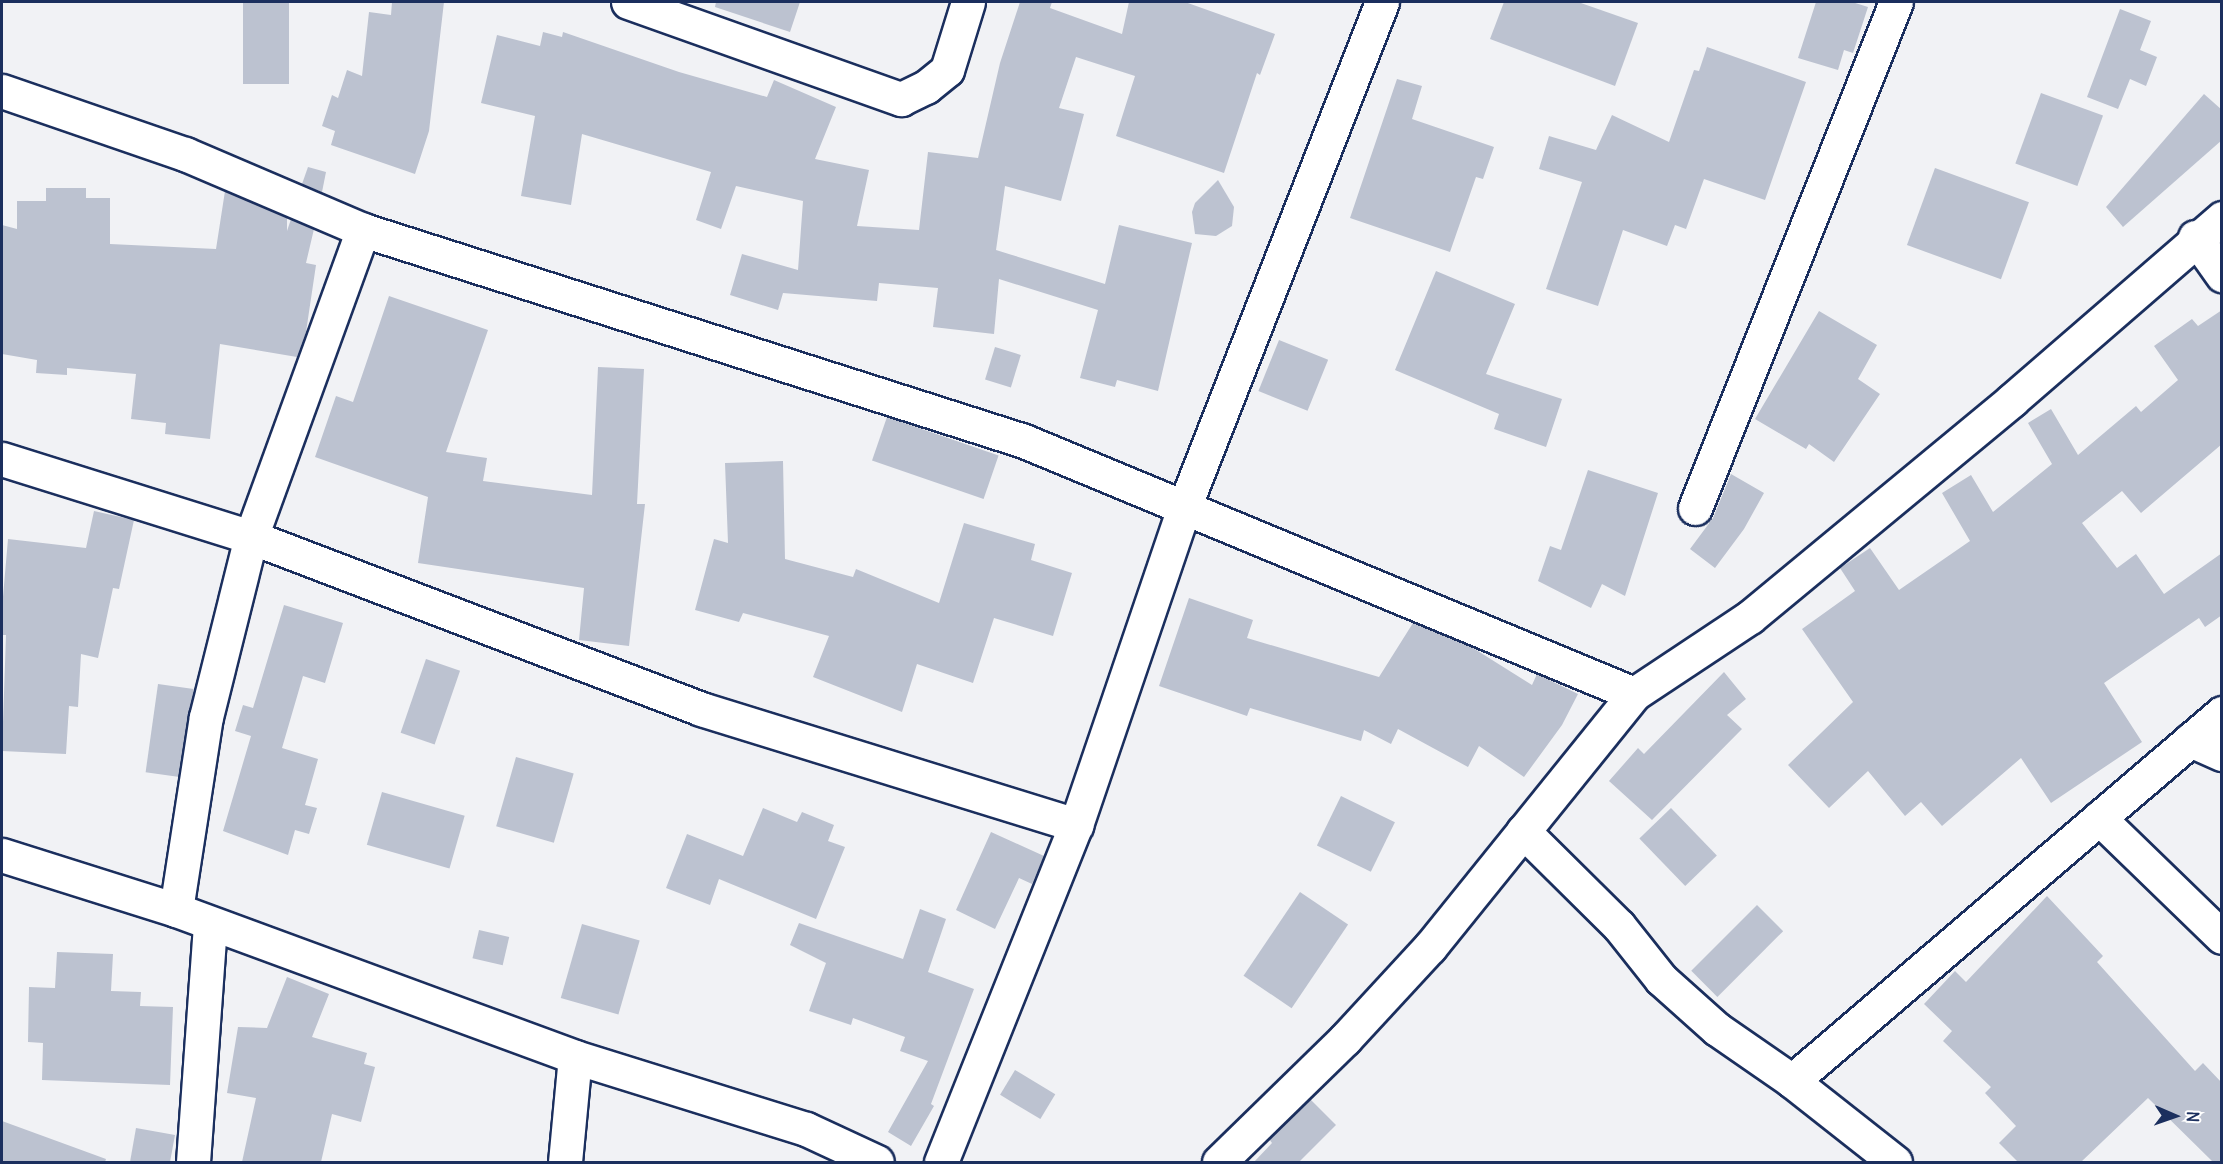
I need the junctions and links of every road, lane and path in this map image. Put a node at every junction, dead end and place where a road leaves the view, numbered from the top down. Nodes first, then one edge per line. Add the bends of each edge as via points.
1 (628, 2) edge
2 (968, 2) edge
3 (1382, 2) edge
4 (1896, 2) edge
5 (2, 91) edge
6 (2222, 218) edge
7 (363, 230) junction
8 (2195, 237) junction
9 (2222, 275) edge
10 (2, 459) edge
11 (1185, 505) junction
12 (1695, 508) dead end
13 (251, 537) junction
14 (1634, 694) junction
15 (2222, 713) edge
16 (2190, 740) junction
17 (2222, 754) edge
18 (2099, 818) junction
19 (1076, 825) junction
20 (1523, 831) junction
21 (2, 855) edge
22 (176, 910) junction
23 (210, 924) junction
24 (2222, 937) edge
25 (575, 1057) junction
26 (1792, 1081) junction
27 (194, 1162) edge
28 (566, 1162) edge
29 (877, 1162) edge
30 (941, 1162) edge
31 (1219, 1162) edge
32 (1895, 1162) edge

1 - 2 street via 900,99 926,87 947,70
3 - 11 street
4 - 12 street
5 - 7 street via 185,154
6 - 8 street
7 - 11 street via 1024,441
7 - 13 street
8 - 9 street
8 - 14 street via 2012,400 1750,617
10 - 13 street
11 - 14 street
11 - 19 street
13 - 19 street via 701,709
13 - 22 street via 206,717
14 - 20 street
15 - 16 street
16 - 17 street
16 - 18 street
18 - 24 street
18 - 26 street
19 - 30 street
20 - 26 street via 1619,926 1661,979 1717,1029
20 - 31 street via 1430,946 1345,1039
21 - 22 street
22 - 23 street
23 - 25 street
23 - 27 street
25 - 28 street
25 - 29 street via 806,1129
26 - 32 street

